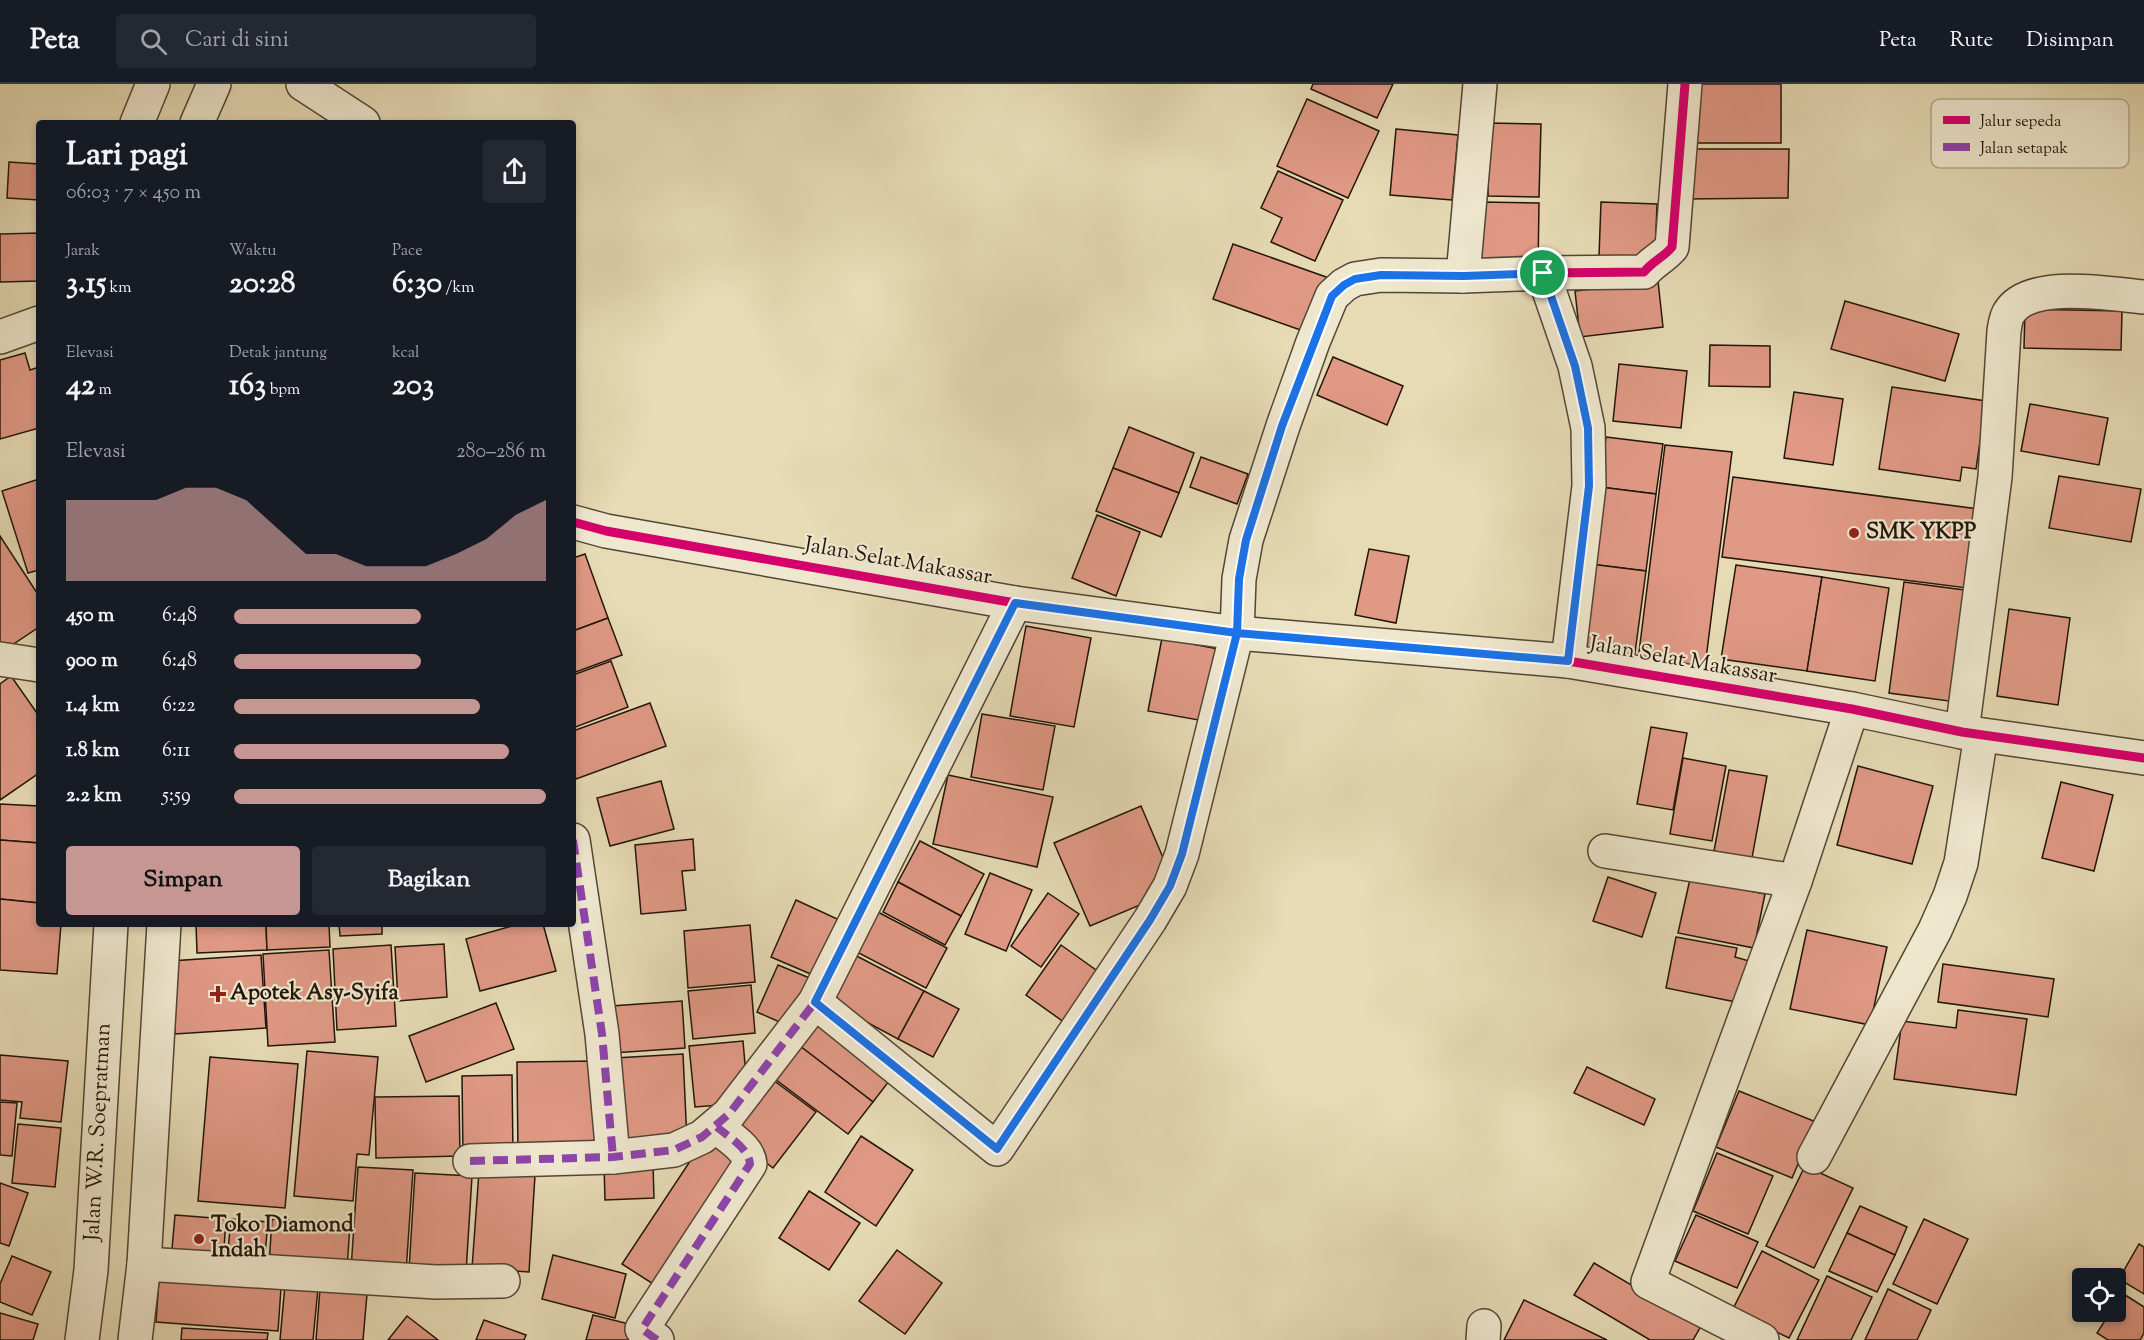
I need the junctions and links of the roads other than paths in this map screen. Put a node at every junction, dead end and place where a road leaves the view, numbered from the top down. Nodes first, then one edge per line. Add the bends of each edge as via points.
1 (153, 84) edge
2 (214, 84) edge
3 (303, 84) edge
4 (1480, 84) edge
5 (1684, 84) edge
6 (139, 120) edge
7 (198, 120) edge
8 (358, 120) edge
9 (1543, 273) junction
10 (1464, 276) junction
11 (2144, 297) edge
12 (36, 324) edge
13 (0, 337) edge
14 (576, 523) edge
15 (1015, 603) junction
16 (1237, 633) junction
17 (0, 659) edge
18 (1568, 661) junction
19 (36, 665) edge
20 (1852, 709) junction
21 (1971, 733) junction
22 (2144, 758) edge
23 (1605, 851) dead end
24 (576, 860) edge
25 (1795, 881) junction
26 (111, 927) edge
27 (165, 927) edge
28 (815, 1002) junction
29 (717, 1126) junction
30 (613, 1157) junction
31 (1814, 1157) dead end
32 (470, 1161) dead end
33 (144, 1264) junction
34 (503, 1281) dead end
35 (82, 1340) edge
36 (135, 1340) edge
37 (657, 1340) edge
38 (1762, 1340) edge

1 - 6 street
2 - 7 street
3 - 8 street
4 - 10 street
5 - 9 street via 1672,246 1644,272
9 - 10 street
9 - 18 street via 1575,366 1588,428 1589,486
10 - 16 street via 1381,275 1355,279 1332,296 1282,426 1246,540 1239,579
11 - 21 street via 2054,291 2027,296 2009,312 2004,331
12 - 13 street
14 - 15 street, Jalan Selat Makassar
15 - 16 street, Jalan Selat Makassar
15 - 28 street
16 - 18 street, Jalan Selat Makassar
16 - 28 street via 1182,854 1170,886 997,1149
17 - 19 street
18 - 20 street, Jalan Selat Makassar
20 - 21 street, Jalan Selat Makassar
20 - 25 street
21 - 22 street, Jalan Selat Makassar
21 - 31 street via 1961,863 1950,896
23 - 25 street
24 - 30 street via 602,1034
25 - 38 street via 1648,1282
26 - 35 street, Jalan W.R. Soepratman via 91,1270
27 - 33 street
28 - 29 street
29 - 30 street via 674,1150
29 - 37 street via 746,1152 750,1164 642,1329
30 - 32 street
33 - 34 street via 436,1282
33 - 36 street

